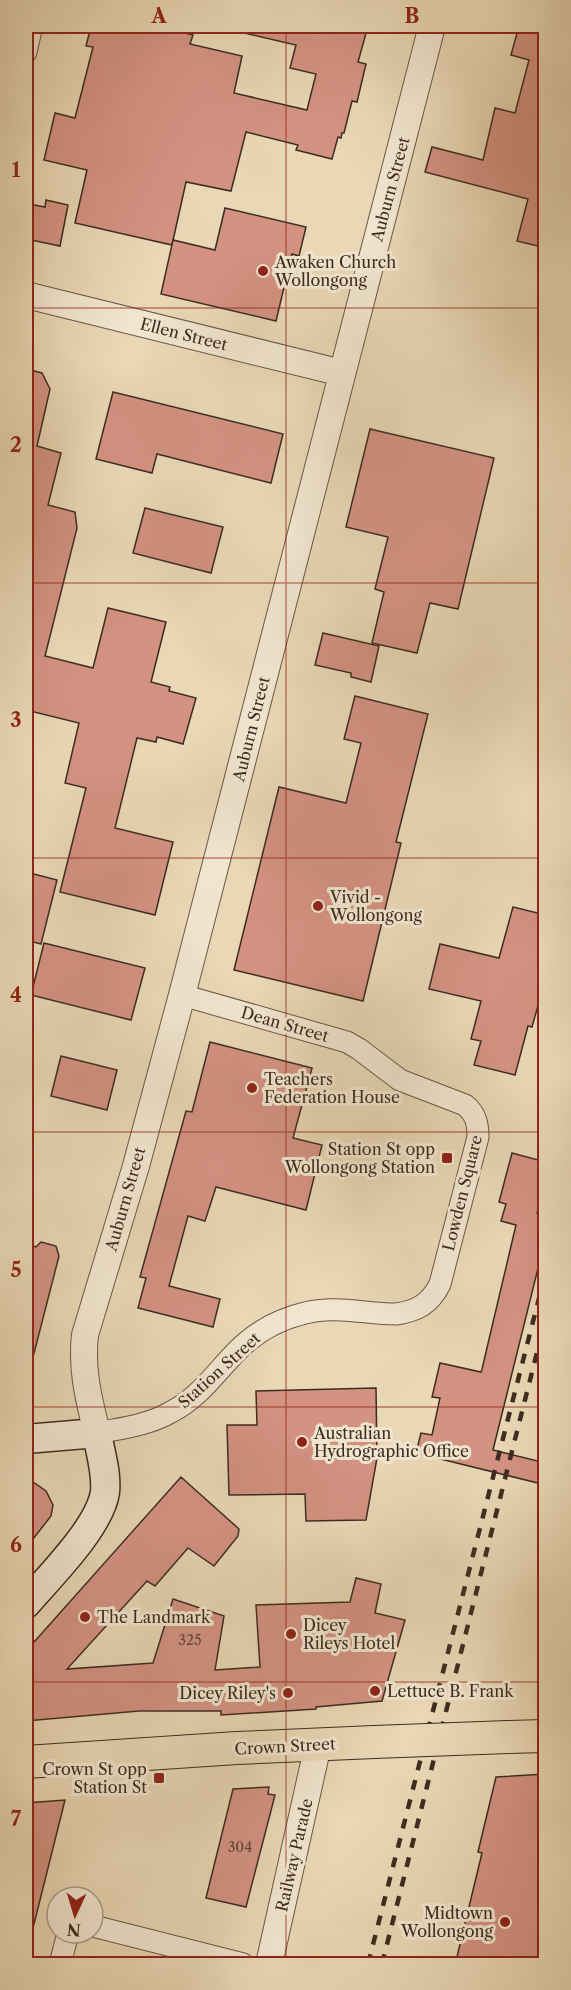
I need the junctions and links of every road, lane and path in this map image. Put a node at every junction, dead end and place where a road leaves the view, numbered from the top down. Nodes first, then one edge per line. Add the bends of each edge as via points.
1 (32, 26) edge
2 (432, 26) edge
3 (26, 52) edge
4 (26, 295) edge
5 (342, 373) junction
6 (182, 995) junction
7 (382, 1067) joint
8 (396, 1314) joint
9 (96, 1433) junction
10 (26, 1439) edge
11 (26, 1604) edge
12 (546, 1736) edge
13 (318, 1745) junction
14 (26, 1762) edge
15 (105, 1929) edge
16 (65, 1945) edge
17 (60, 1965) edge
18 (243, 1965) edge
19 (269, 1965) edge

1 - 3 street
2 - 5 street, Auburn Street
4 - 5 street, Ellen Street
5 - 6 street, Auburn Street
6 - 7 street, Dean Street via 347,1042
6 - 9 street, Auburn Street via 85,1335 85,1383
7 - 8 street, Lowden Square via 412,1085 465,1105 475,1117 478,1129 440,1284 428,1303
8 - 9 street, Station Street via 322,1310 275,1323 249,1340 197,1394 170,1413
9 - 10 main road
9 - 11 main road via 105,1481 100,1509 93,1523
12 - 13 main road, Crown Street, bridge
13 - 14 main road, Crown Street
13 - 19 street, Railway Parade
15 - 18 street
16 - 17 street

